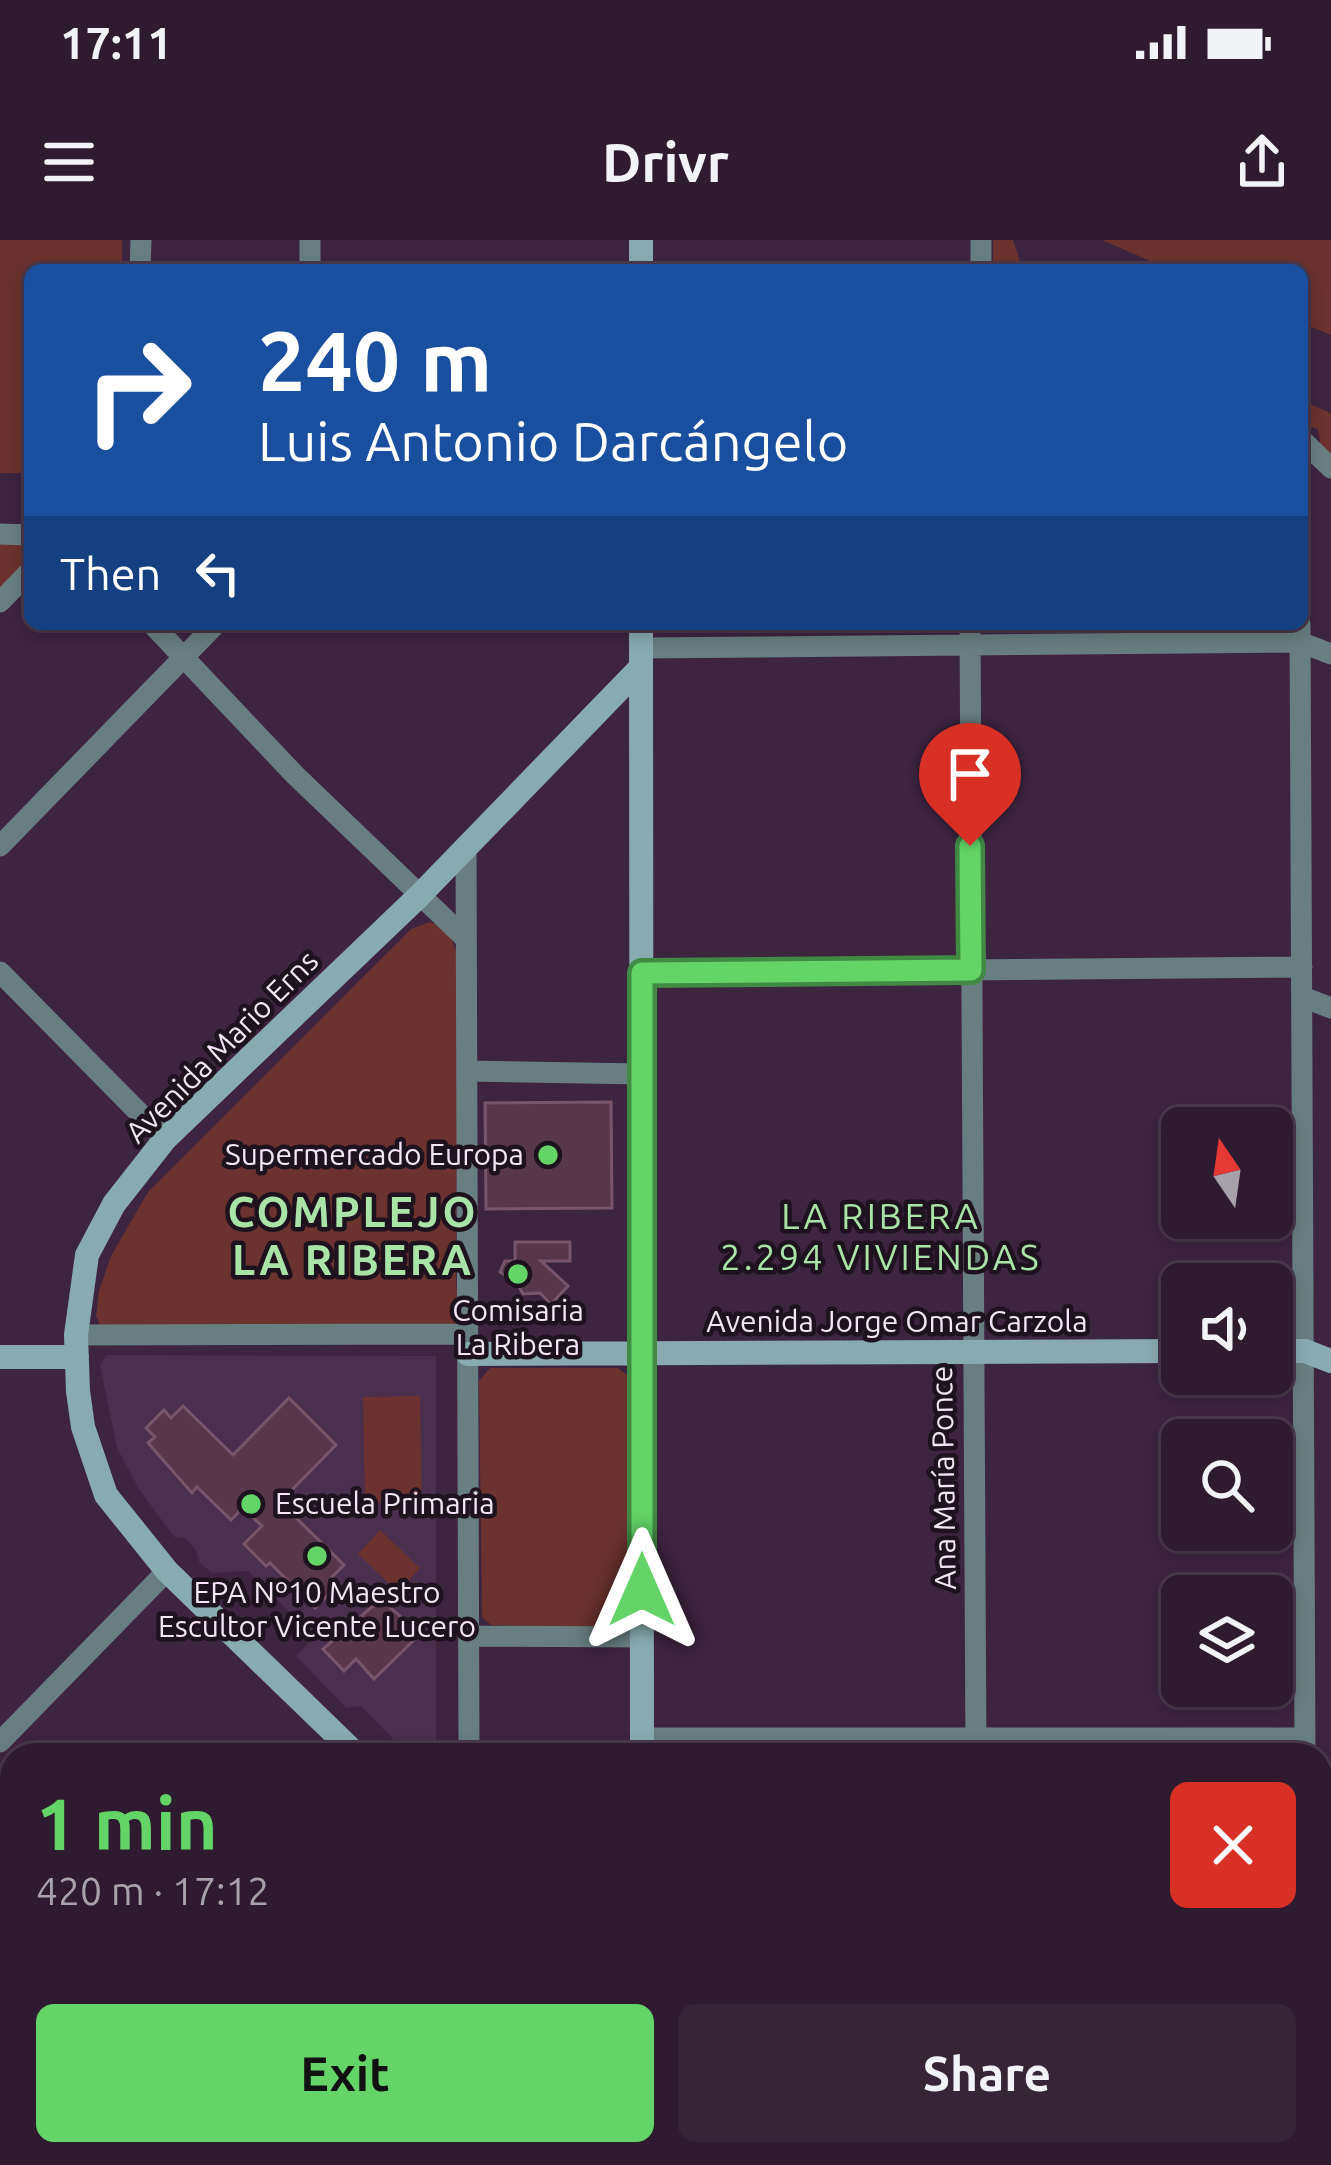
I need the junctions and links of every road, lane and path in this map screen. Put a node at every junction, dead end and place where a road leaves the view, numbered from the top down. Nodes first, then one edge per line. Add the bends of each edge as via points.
1 (1308, 446) edge
2 (1331, 468) edge
3 (24, 577) edge
4 (0, 602) edge
5 (158, 630) edge
6 (211, 630) edge
7 (970, 630) edge
8 (1300, 633) edge
9 (641, 646) edge
10 (969, 647) junction
11 (1331, 654) edge
12 (185, 658) junction
13 (0, 846) edge
14 (466, 848) junction
15 (419, 896) junction
16 (466, 939) junction
17 (1302, 967) junction
18 (971, 970) junction
19 (0, 972) edge
20 (642, 973) junction
21 (1303, 997) junction
22 (1331, 1008) edge
23 (467, 1071) junction
24 (642, 1073) junction
25 (165, 1139) junction
26 (468, 1344) junction
27 (76, 1346) junction
28 (1161, 1351) edge
29 (1293, 1351) edge
30 (1305, 1351) junction
31 (972, 1352) junction
32 (641, 1354) junction
33 (0, 1357) edge
34 (1331, 1361) edge
35 (167, 1571) junction
36 (470, 1636) junction
37 (643, 1637) junction
38 (1305, 1699) junction
39 (1331, 1708) edge
40 (0, 1742) edge
41 (345, 1743) edge
42 (469, 1743) edge
43 (642, 1743) edge
44 (976, 1743) edge
45 (1305, 1743) edge

1 - 2 street
3 - 4 street
5 - 12 street
6 - 12 street
7 - 10 street, Ana María Ponce
8 - 10 street
8 - 11 street
8 - 17 street
9 - 10 street
9 - 14 street, Avenida Mario Erns
9 - 20 street
10 - 18 street, Ana María Ponce
12 - 13 street
12 - 15 street
14 - 15 street, Avenida Mario Erns
14 - 16 street
15 - 16 street
15 - 25 street, Avenida Mario Erns
16 - 23 street
17 - 18 street
17 - 21 street
18 - 20 street
18 - 31 street, Ana María Ponce
19 - 25 street
20 - 24 street
21 - 22 street
21 - 30 street
23 - 24 street
23 - 26 street
24 - 32 street
25 - 27 street, Avenida Mario Erns via 98,1229
26 - 27 street, Avenida Jorge Omar Carzola
26 - 32 street, Avenida Jorge Omar Carzola
26 - 36 street
27 - 33 street, Avenida Jorge Omar Carzola
27 - 35 street, Avenida Mario Erns via 83,1426 106,1495
28 - 31 street, Avenida Jorge Omar Carzola
29 - 30 street
30 - 34 street
30 - 38 street
31 - 32 street, Avenida Jorge Omar Carzola
31 - 44 street, Ana María Ponce
32 - 37 street
35 - 40 street
35 - 41 street, Avenida Mario Erns
36 - 37 street
36 - 42 street
37 - 43 street
38 - 39 street
38 - 45 street

